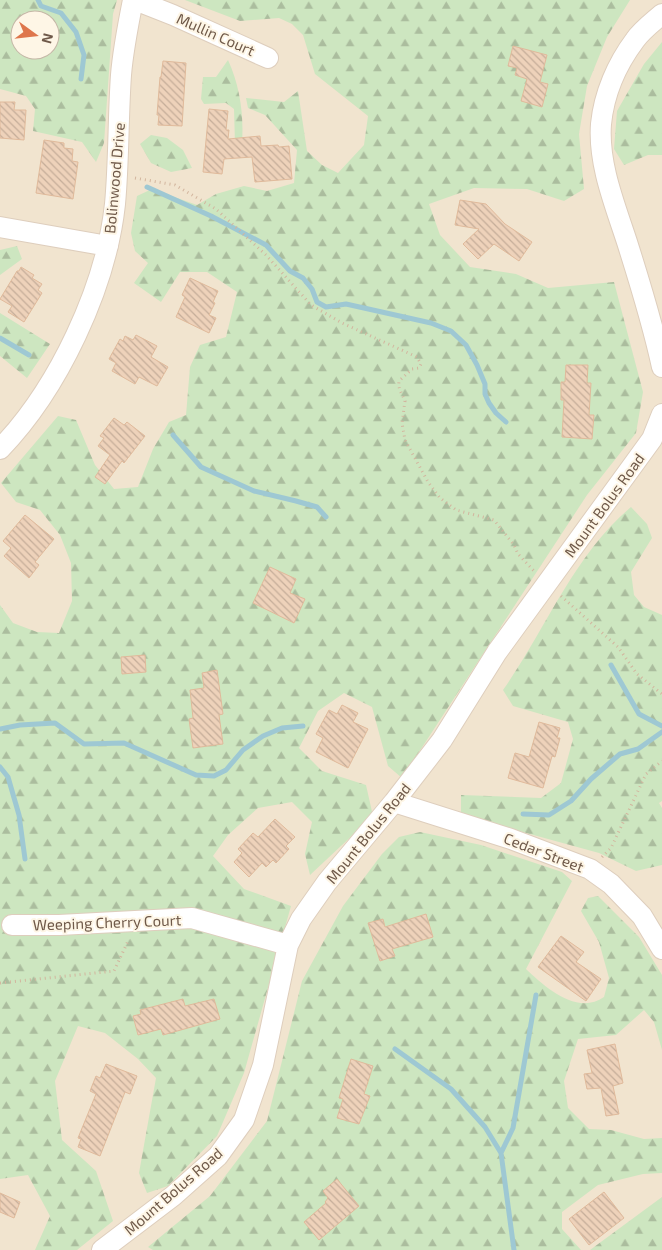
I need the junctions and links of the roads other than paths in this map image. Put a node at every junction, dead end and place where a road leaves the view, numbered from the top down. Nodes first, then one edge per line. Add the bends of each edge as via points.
1 (134, 0) edge
2 (662, 14) edge
3 (268, 58) dead end
4 (0, 227) edge
5 (108, 246) junction
6 (662, 366) edge
7 (662, 414) edge
8 (0, 449) edge
9 (394, 802) junction
10 (12, 925) dead end
11 (288, 945) junction
12 (662, 949) edge
13 (102, 1250) edge

1 - 3 street, Mullin Court
1 - 5 street, Bolinwood Drive via 121,75 118,173
2 - 6 street via 636,39 619,65 601,124 602,152 610,189
4 - 5 street
5 - 8 street, Bolinwood Drive via 76,335 52,379 17,431
7 - 9 street, Mount Bolus Road via 652,439 498,652 442,740
9 - 11 street, Mount Bolus Road via 327,882 301,919
9 - 12 street, Cedar Street via 511,839 590,869 611,884 642,916
10 - 11 street, Weeping Cherry Court via 192,918
11 - 13 street, Mount Bolus Road via 263,1066 244,1120 218,1156 173,1196

